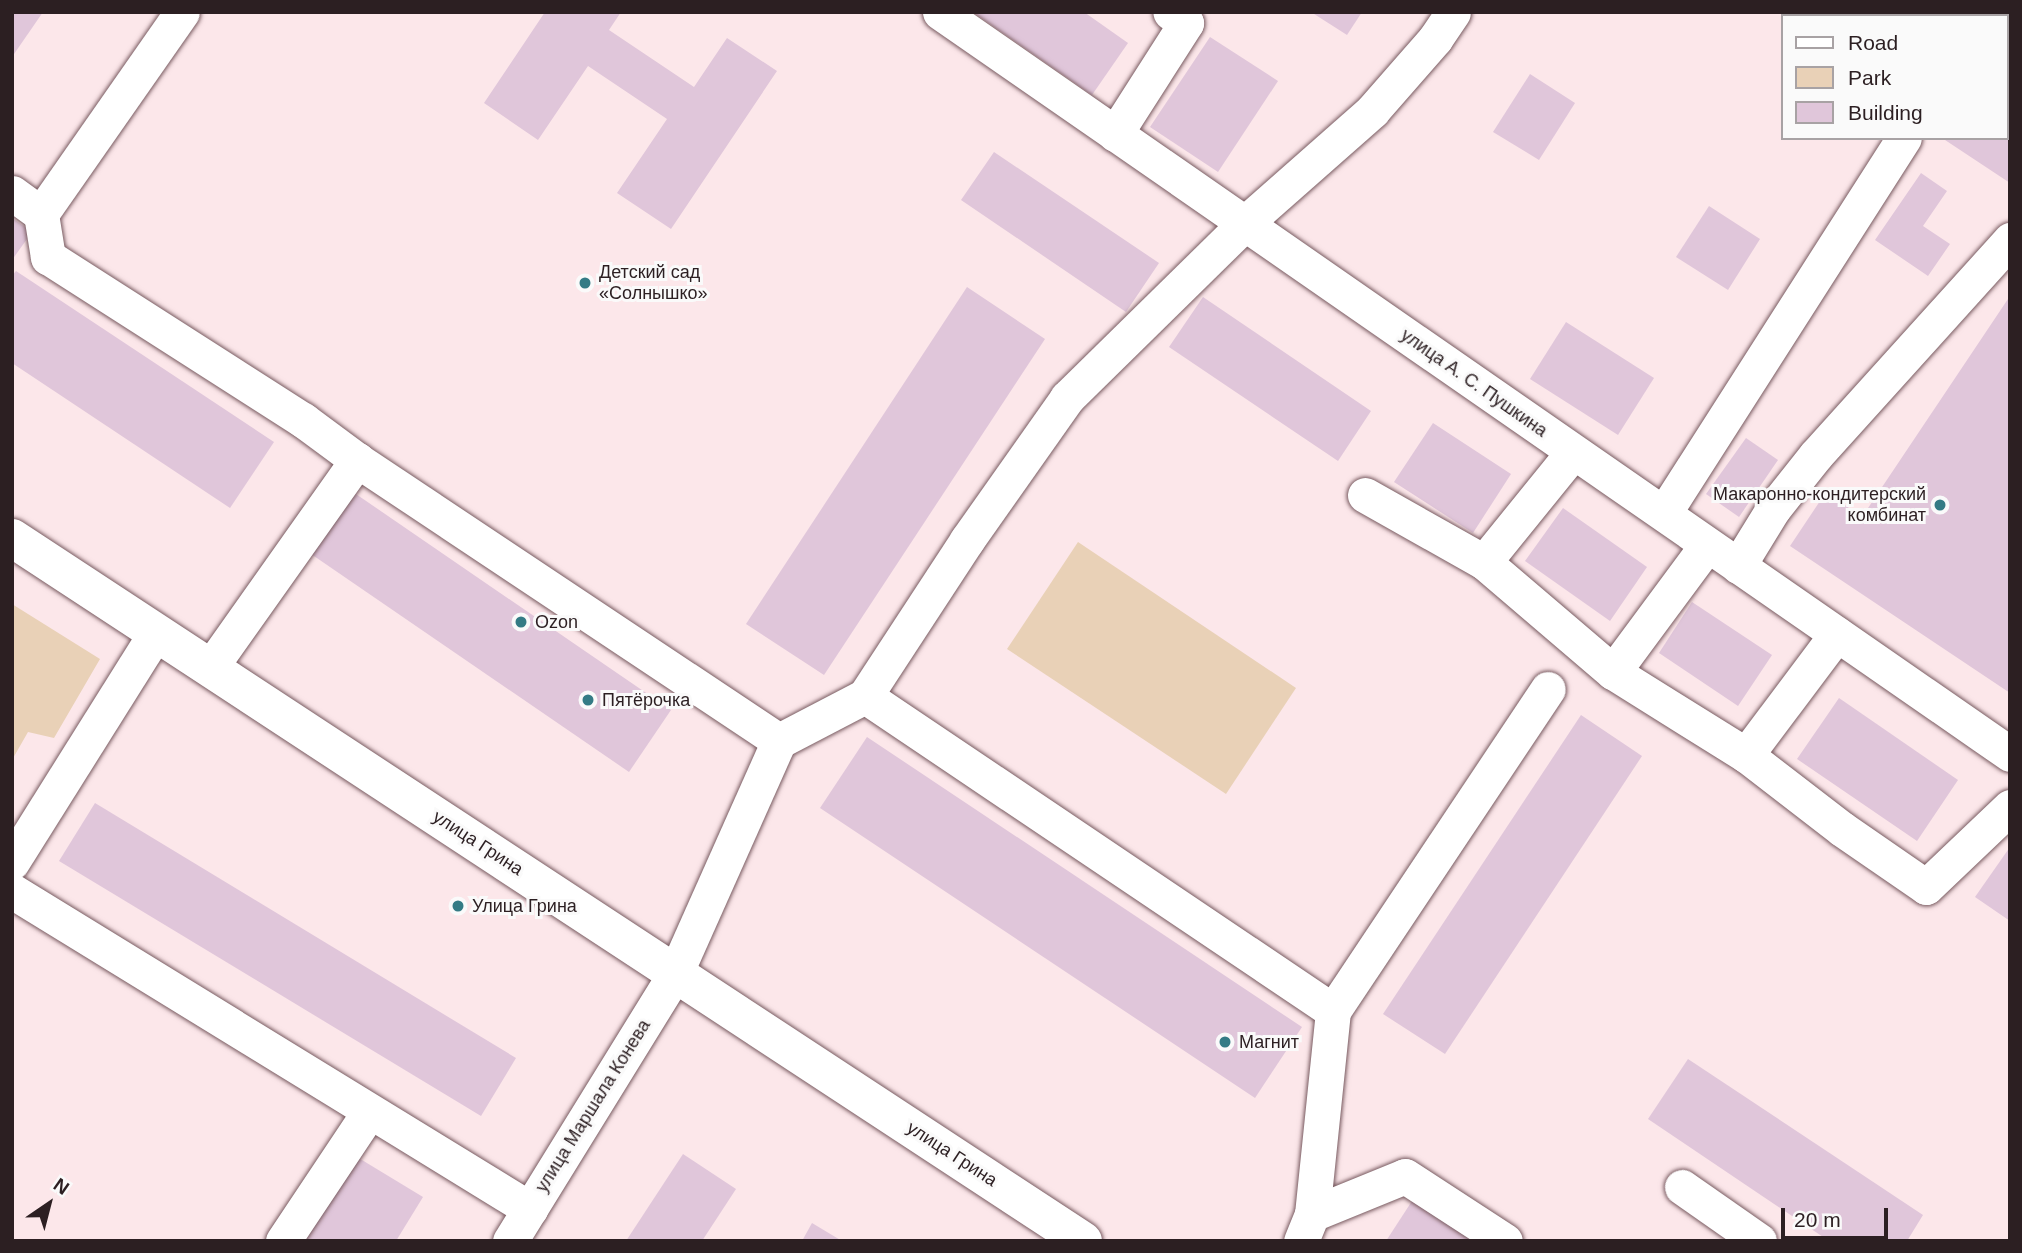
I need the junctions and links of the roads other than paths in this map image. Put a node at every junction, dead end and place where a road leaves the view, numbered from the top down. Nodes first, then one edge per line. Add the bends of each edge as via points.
1 (182, 12) edge
2 (940, 12) edge
3 (1170, 12) edge
4 (1453, 12) edge
5 (1115, 134) junction
6 (1903, 140) edge
7 (12, 193) edge
8 (41, 214) junction
9 (1244, 224) junction
10 (2010, 240) edge
11 (1573, 452) junction
12 (357, 460) junction
13 (1365, 495) dead end
14 (1664, 513) junction
15 (12, 538) edge
16 (1707, 545) junction
17 (1485, 562) junction
18 (1738, 566) junction
19 (156, 632) junction
20 (1837, 634) junction
21 (210, 668) junction
22 (1613, 672) junction
23 (1548, 689) dead end
24 (864, 696) junction
25 (779, 741) junction
26 (2010, 754) edge
27 (1746, 755) junction
28 (2010, 807) edge
29 (12, 862) edge
30 (12, 891) edge
31 (676, 972) junction
32 (1333, 1012) junction
33 (369, 1112) junction
34 (1682, 1187) dead end
35 (530, 1209) junction
36 (1306, 1227) edge
37 (283, 1241) edge
38 (510, 1241) edge
39 (1083, 1241) edge
40 (1505, 1241) edge
41 (1759, 1241) edge

1 - 8 street
2 - 5 street, улица А. С. Пушкина
3 - 5 street via 1186,23
4 - 9 street via 1371,111
5 - 9 street, улица А. С. Пушкина
6 - 14 street
7 - 8 street
8 - 12 street via 48,257 303,420
9 - 11 street, улица А. С. Пушкина
9 - 24 street via 1067,398
10 - 18 street via 1816,455 1773,509
11 - 14 street, улица А. С. Пушкина
11 - 17 street
12 - 21 street
12 - 25 street
13 - 17 street
14 - 16 street, улица А. С. Пушкина
15 - 19 highway, улица Грина
16 - 18 street, улица А. С. Пушкина
16 - 22 street
17 - 22 street
18 - 20 street, улица А. С. Пушкина
19 - 21 highway, улица Грина
19 - 29 street
20 - 26 street, улица А. С. Пушкина
20 - 27 street
21 - 31 highway, улица Грина
22 - 27 street
23 - 32 street
24 - 25 street
24 - 32 street
25 - 31 street, улица Маршала Конева
27 - 28 street via 1842,830 1926,887
30 - 33 street
31 - 35 street, улица Маршала Конева
31 - 39 highway, улица Грина
32 - 36 street
33 - 35 street
33 - 37 street
34 - 41 street
35 - 38 street, улица Маршала Конева
36 - 40 street via 1405,1176

